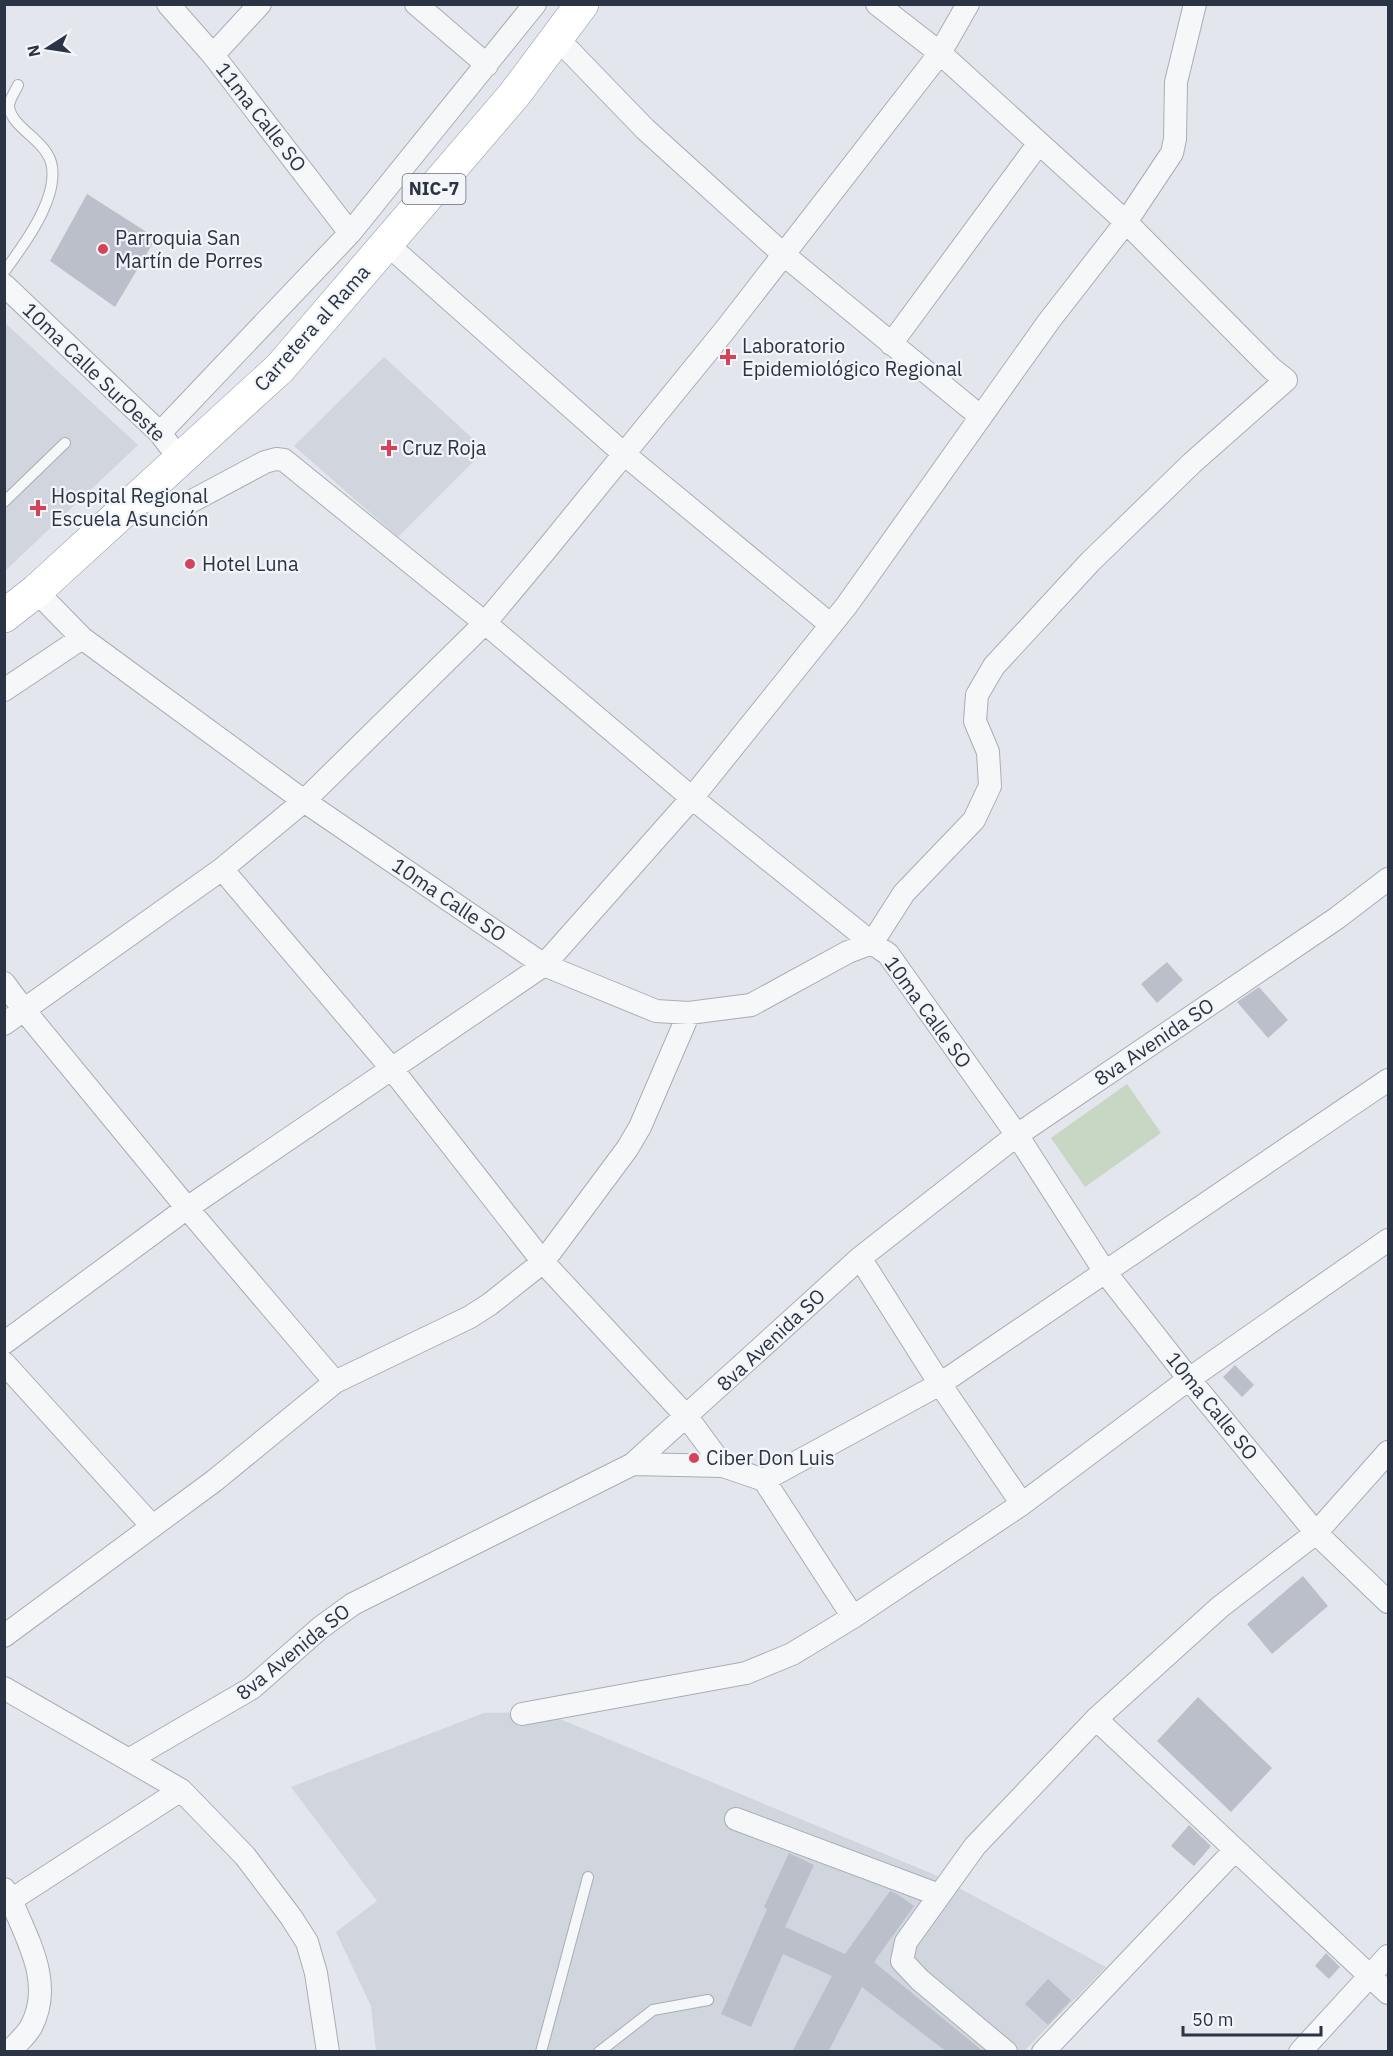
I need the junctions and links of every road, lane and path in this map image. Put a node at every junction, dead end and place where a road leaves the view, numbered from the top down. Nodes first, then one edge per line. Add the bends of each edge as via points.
1 (168, 4) edge
2 (260, 4) edge
3 (416, 4) edge
4 (536, 4) edge
5 (582, 4) edge
6 (877, 4) edge
7 (968, 4) edge
8 (1195, 4) edge
9 (557, 38) junction
10 (940, 53) junction
11 (213, 55) junction
12 (487, 65) junction
13 (18, 86) dead end
14 (1039, 143) junction
15 (1126, 222) junction
16 (350, 233) junction
17 (387, 244) junction
18 (783, 254) junction
19 (4, 272) edge
20 (4, 285) edge
21 (891, 344) junction
22 (981, 417) junction
23 (160, 433) junction
24 (65, 443) dead end
25 (624, 454) junction
26 (181, 461) junction
27 (138, 497) junction
28 (4, 502) edge
29 (36, 591) junction
30 (4, 616) edge
31 (485, 623) junction
32 (831, 625) junction
33 (82, 638) junction
34 (4, 690) edge
35 (692, 798) junction
36 (304, 801) junction
37 (222, 869) junction
38 (1389, 879) edge
39 (872, 943) junction
40 (544, 965) junction
41 (4, 983) edge
42 (24, 1010) junction
43 (689, 1013) junction
44 (4, 1024) edge
45 (392, 1069) junction
46 (1389, 1080) edge
47 (1017, 1135) junction
48 (187, 1208) junction
49 (1389, 1240) edge
50 (860, 1258) junction
51 (543, 1262) junction
52 (1106, 1272) junction
53 (4, 1343) edge
54 (4, 1363) edge
55 (1189, 1379) junction
56 (335, 1382) junction
57 (940, 1384) junction
58 (687, 1417) junction
59 (1389, 1452) edge
60 (633, 1464) junction
61 (723, 1466) junction
62 (764, 1480) junction
63 (1022, 1504) junction
64 (152, 1526) junction
65 (1316, 1533) junction
66 (1389, 1602) edge
67 (853, 1617) junction
68 (4, 1636) edge
69 (4, 1688) edge
70 (522, 1714) dead end
71 (1096, 1719) junction
72 (130, 1759) junction
73 (181, 1790) junction
74 (736, 1820) dead end
75 (1235, 1850) junction
76 (588, 1877) dead end
77 (939, 1895) junction
78 (6, 1898) edge
79 (1389, 1956) edge
80 (1370, 1976) junction
81 (1389, 1993) edge
82 (708, 2000) dead end
83 (9, 2052) edge
84 (328, 2052) edge
85 (541, 2052) edge
86 (599, 2052) edge
87 (1006, 2052) edge
88 (1043, 2052) edge
89 (1300, 2052) edge

1 - 11 street, 11ma Calle SO
2 - 11 street
3 - 12 street
4 - 12 street
5 - 9 highway, Carretera al Rama / NIC-7
6 - 10 street
7 - 10 street
8 - 15 street via 1176,82 1172,153
9 - 17 highway, Carretera al Rama / NIC-7 via 514,95
9 - 18 street via 645,129
10 - 14 street
10 - 18 street
11 - 16 street, 11ma Calle SO
12 - 16 street
13 - 19 lane via 10,101 12,114 46,152 52,166 51,185 28,240
14 - 15 street
14 - 21 street
15 - 22 street
15 - 39 street via 1286,380 1192,463 1090,562 994,666 977,695 975,721 988,752 990,786 974,820 904,893
16 - 23 street
17 - 25 street
17 - 26 highway, Carretera al Rama / NIC-7 via 280,369
18 - 21 street
18 - 25 street
20 - 23 street, 10ma Calle SurOeste
21 - 22 street
22 - 32 street
23 - 26 street, 10ma Calle SurOeste
24 - 28 lane
25 - 31 street
25 - 32 street
26 - 27 highway, Carretera al Rama / NIC-7
27 - 29 highway, Carretera al Rama / NIC-7
27 - 31 street via 177,509 265,462 285,460
29 - 30 highway, Carretera al Rama / NIC-7
29 - 33 street, 10ma Calle SO
31 - 35 street
31 - 36 street
32 - 35 street
33 - 34 street
33 - 36 street, 10ma Calle SO
35 - 39 street
35 - 40 street
36 - 37 street
36 - 40 street, 10ma Calle SO
37 - 42 street
37 - 45 street
38 - 47 street, 8va Avenida SO
39 - 43 street, 10ma Calle SO via 848,952 752,1005
39 - 47 street, 10ma Calle SO via 888,954
40 - 43 street, 10ma Calle SO via 657,1011
40 - 45 street
41 - 42 street
42 - 44 street
42 - 48 street
43 - 51 street via 635,1138
45 - 48 street
45 - 51 street
46 - 52 street
47 - 50 street, 8va Avenida SO
47 - 52 street, 10ma Calle SO
48 - 53 street
48 - 56 street
49 - 55 street
50 - 57 street
50 - 58 street, 8va Avenida SO
51 - 56 street via 470,1317
51 - 58 street
52 - 55 street, 10ma Calle SO
52 - 57 street
54 - 64 street
55 - 63 street
55 - 65 street, 10ma Calle SO
56 - 64 street via 214,1482
57 - 62 street
57 - 63 street
58 - 60 street, 8va Avenida SO
58 - 61 street
59 - 65 street
60 - 61 street
60 - 72 street, 8va Avenida SO via 353,1604 252,1688
61 - 62 street
62 - 67 street
63 - 67 street
64 - 68 street
65 - 66 street, 10ma Calle SO
65 - 71 street via 1220,1607
67 - 70 street via 792,1654 746,1673
69 - 72 street
71 - 75 street
71 - 77 street via 975,1846
72 - 73 street
73 - 78 street
73 - 84 street via 245,1856 307,1942 316,1973
74 - 77 street
75 - 80 street
75 - 88 street
76 - 85 lane
77 - 87 street via 906,1942 902,1961
78 - 83 street via 37,1960 41,2004 30,2029
79 - 80 street
80 - 81 street
80 - 89 street
82 - 86 lane via 653,2010

